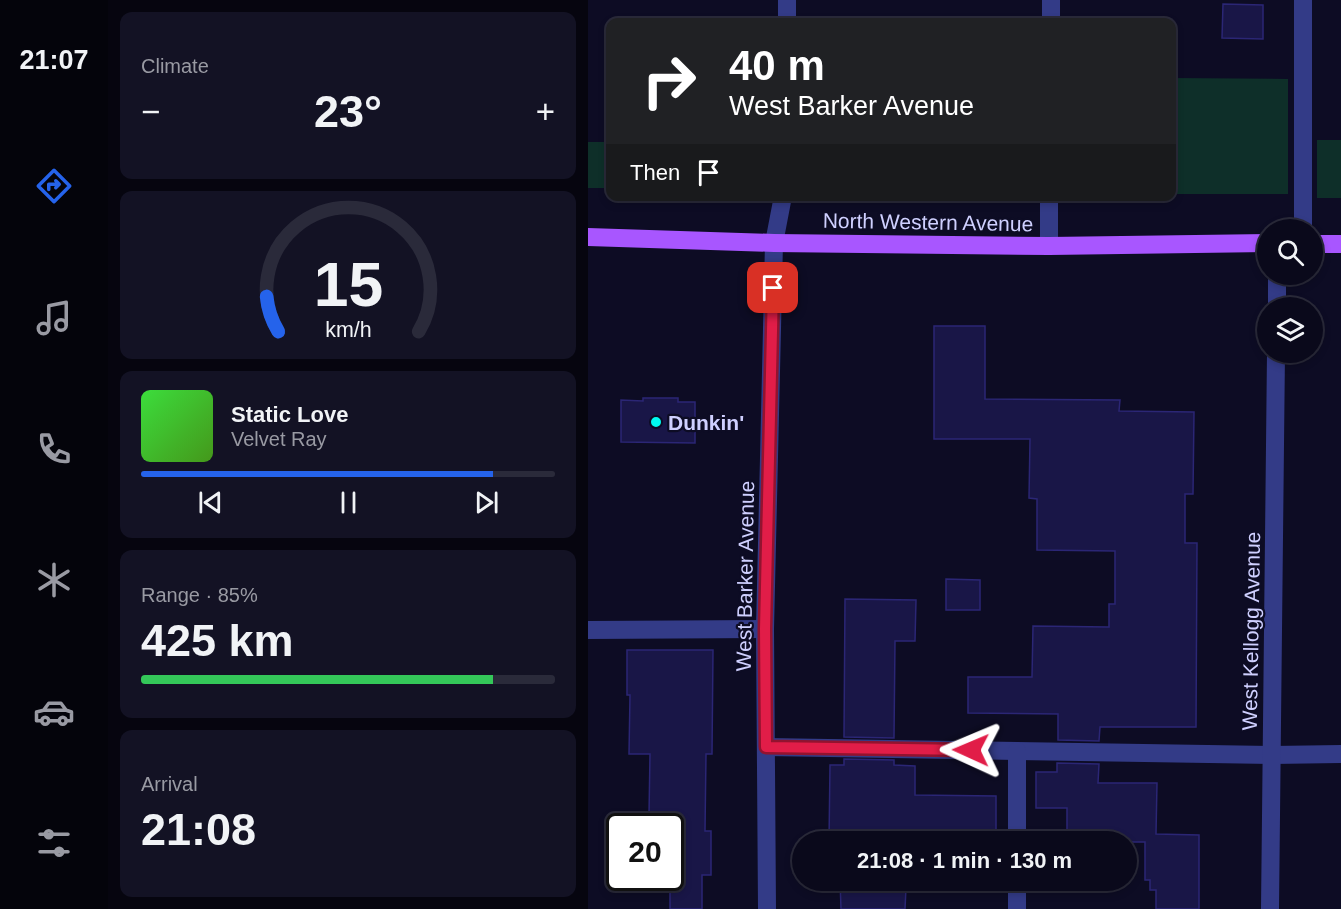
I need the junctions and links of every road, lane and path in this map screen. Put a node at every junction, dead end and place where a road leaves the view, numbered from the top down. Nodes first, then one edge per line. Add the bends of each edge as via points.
1 (787, 0) edge
2 (1051, 0) edge
3 (1303, 0) edge
4 (787, 18) edge
5 (1050, 18) edge
6 (782, 201) edge
7 (1049, 201) edge
8 (1303, 219) edge
9 (588, 237) edge
10 (774, 243) junction
11 (1257, 243) edge
12 (1323, 244) edge
13 (1341, 244) edge
14 (1049, 246) junction
15 (1276, 363) edge
16 (765, 629) junction
17 (588, 630) edge
18 (766, 747) junction
19 (1017, 751) junction
20 (1341, 754) edge
21 (1272, 755) junction
22 (1017, 831) edge
23 (1017, 891) edge
24 (767, 909) edge
25 (1017, 909) edge
26 (1270, 909) edge

1 - 4 street
2 - 5 street
3 - 8 street
6 - 10 street, West Barker Avenue
7 - 14 street
9 - 10 main road, North Western Avenue
10 - 14 main road, North Western Avenue
10 - 16 street, West Barker Avenue
11 - 14 main road, North Western Avenue
12 - 13 main road
15 - 21 street, West Kellogg Avenue
16 - 17 street
16 - 18 street, West Barker Avenue
18 - 19 street
18 - 24 street, West Barker Avenue
19 - 21 street
19 - 22 street
20 - 21 street
21 - 26 street, West Kellogg Avenue
23 - 25 street

